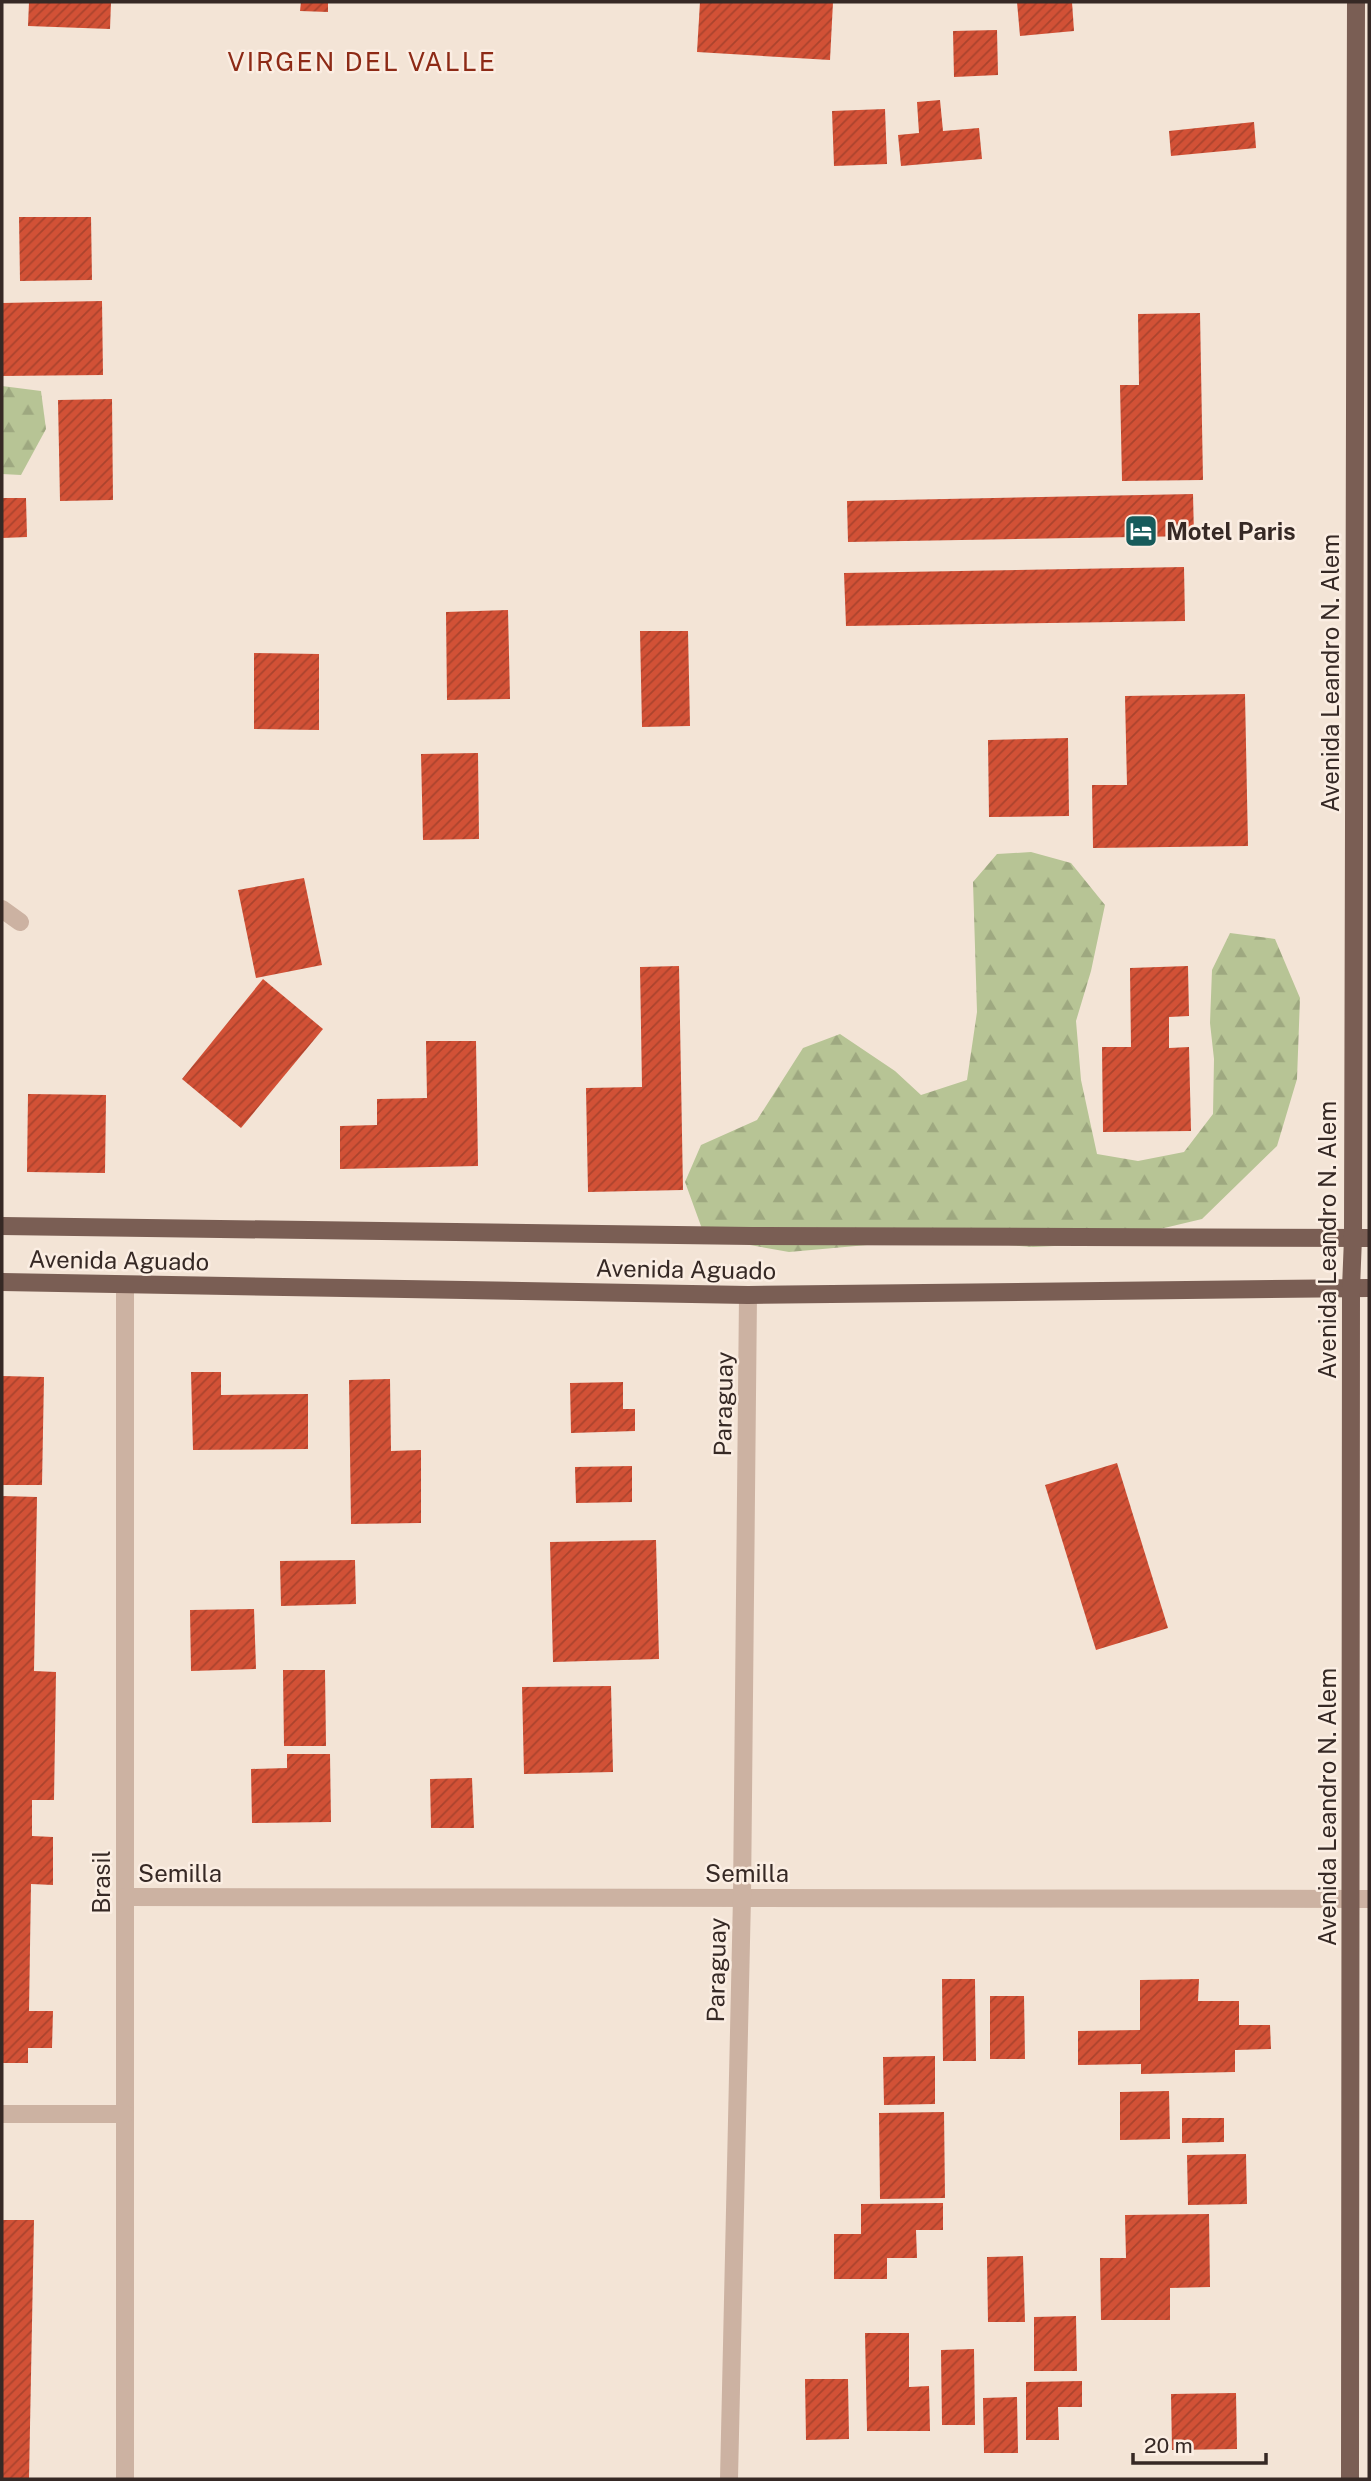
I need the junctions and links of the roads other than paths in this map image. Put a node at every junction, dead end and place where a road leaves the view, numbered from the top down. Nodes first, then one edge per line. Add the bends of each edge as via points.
1 (1356, 2) edge
2 (2, 909) edge
3 (20, 922) dead end
4 (2, 1226) edge
5 (1361, 1238) edge
6 (2, 1282) edge
7 (125, 1284) junction
8 (1350, 1288) junction
9 (1369, 1288) edge
10 (748, 1295) junction
11 (125, 1897) junction
12 (742, 1897) junction
13 (1360, 1899) edge
14 (2, 2114) edge
15 (125, 2114) junction
16 (125, 2479) edge
17 (729, 2479) edge
18 (1350, 2479) edge

1 - 5 main road, Avenida Leandro N. Alem
2 - 3 street
4 - 5 main road, Avenida Aguado
5 - 8 main road, Avenida Leandro N. Alem
6 - 7 main road, Avenida Aguado
7 - 10 main road, Avenida Aguado
7 - 11 street, Brasil
8 - 9 main road, Avenida Aguado
8 - 10 main road, Avenida Aguado
8 - 13 main road, Avenida Leandro N. Alem
10 - 12 street, Paraguay
11 - 12 street, Semilla
11 - 15 street, Brasil
12 - 13 street, Semilla
12 - 17 street, Paraguay
13 - 18 main road, Avenida Leandro N. Alem
14 - 15 street
15 - 16 street, Brasil

